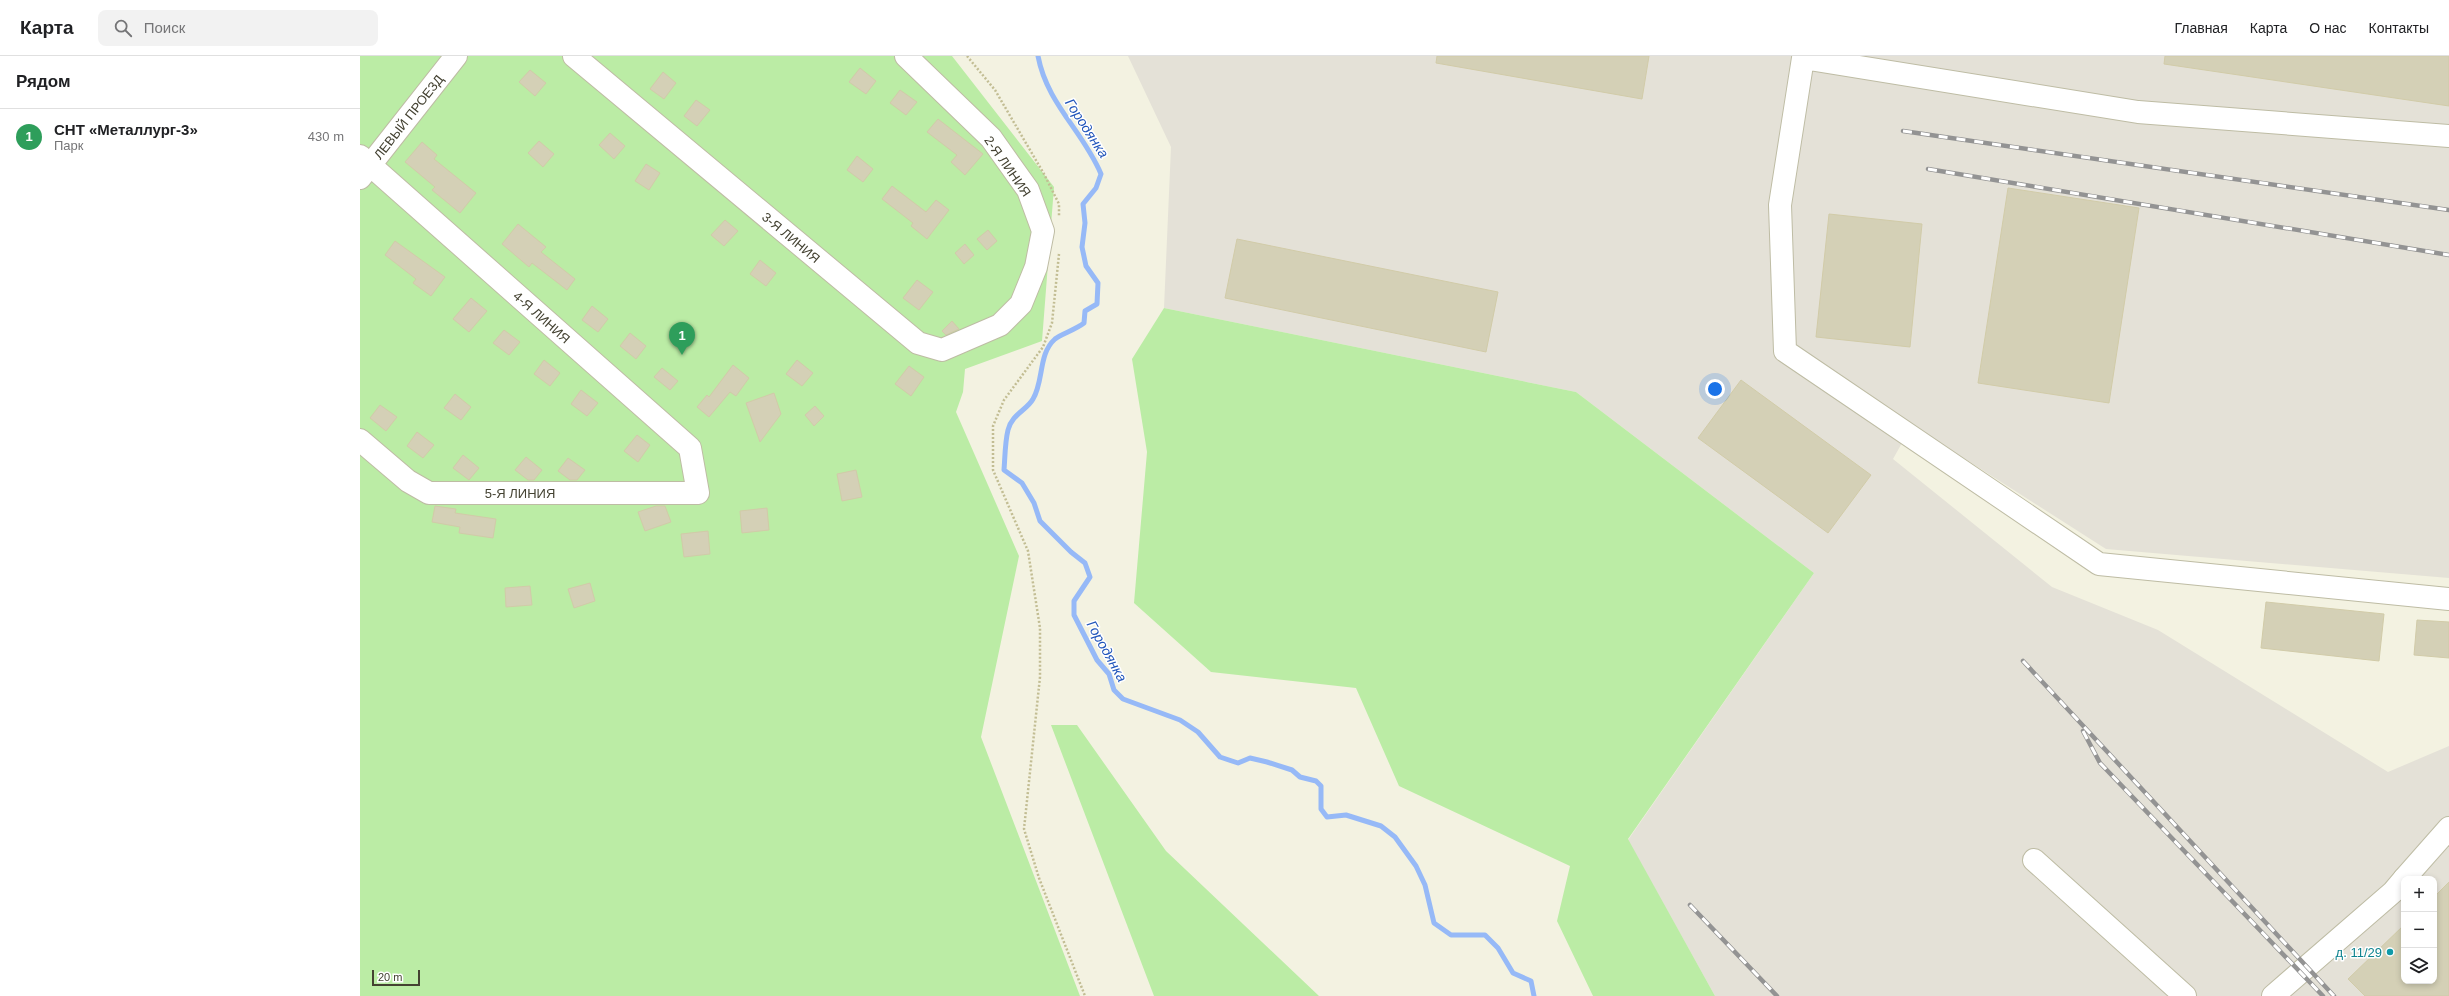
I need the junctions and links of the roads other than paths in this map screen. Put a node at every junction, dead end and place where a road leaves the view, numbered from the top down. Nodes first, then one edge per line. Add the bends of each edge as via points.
1 (456, 56) edge
2 (574, 56) edge
3 (906, 56) edge
4 (2449, 136) edge
5 (364, 166) edge
6 (1021, 304) joint
7 (360, 440) edge
8 (698, 493) joint
9 (2449, 599) edge
10 (2449, 828) edge
11 (2034, 860) dead end
12 (2407, 876) edge
13 (2401, 883) edge
14 (2185, 996) edge
15 (2273, 996) edge

1 - 5 lane, ЛЕВЫЙ ПРОЕЗД
2 - 6 lane, 3-Я ЛИНИЯ via 918,343 942,350 1000,325
3 - 6 lane, 2-Я ЛИНИЯ via 991,138 1028,190 1043,231 1036,267
4 - 9 lane via 2138,112 1803,58 1780,204 1785,350 2099,564
5 - 8 lane, 4-Я ЛИНИЯ via 690,448
7 - 8 lane, 5-Я ЛИНИЯ via 408,481 429,493
10 - 12 lane
11 - 14 lane
13 - 15 lane

